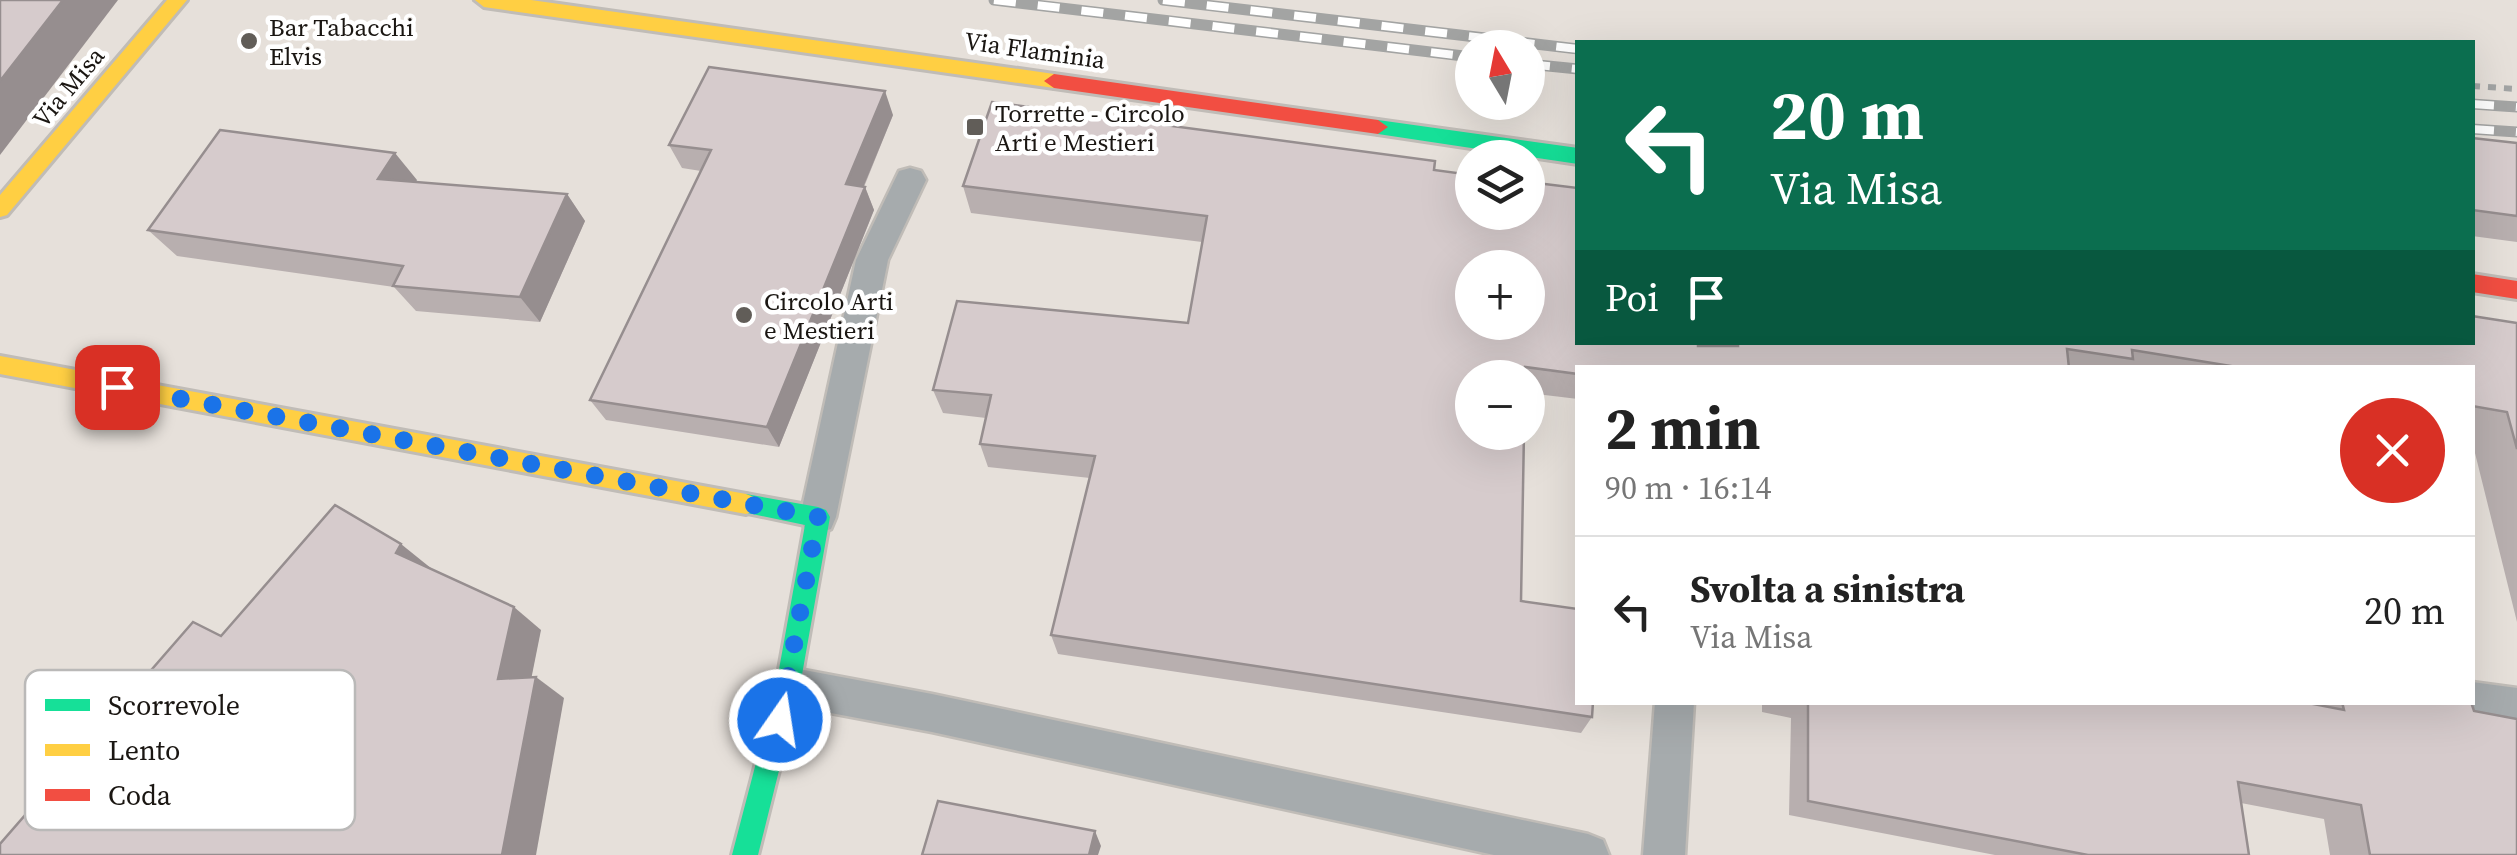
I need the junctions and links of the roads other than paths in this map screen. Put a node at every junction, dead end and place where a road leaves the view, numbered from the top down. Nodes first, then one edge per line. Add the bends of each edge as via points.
1 (178, 0) edge
2 (484, 0) edge
3 (1575, 156) edge
4 (910, 180) dead end
5 (0, 210) edge
6 (2475, 284) edge
7 (2517, 290) edge
8 (0, 365) edge
9 (818, 517) junction
10 (788, 686) junction
11 (2475, 701) edge
12 (1674, 705) edge
13 (2517, 707) edge
14 (745, 855) edge
15 (1588, 855) edge
16 (1664, 855) edge

1 - 5 street, Via Misa
2 - 3 street, Via Flaminia
4 - 9 lane via 872,260
6 - 7 street
8 - 9 street
9 - 10 street
10 - 14 street
10 - 15 lane
11 - 13 lane
12 - 16 lane

